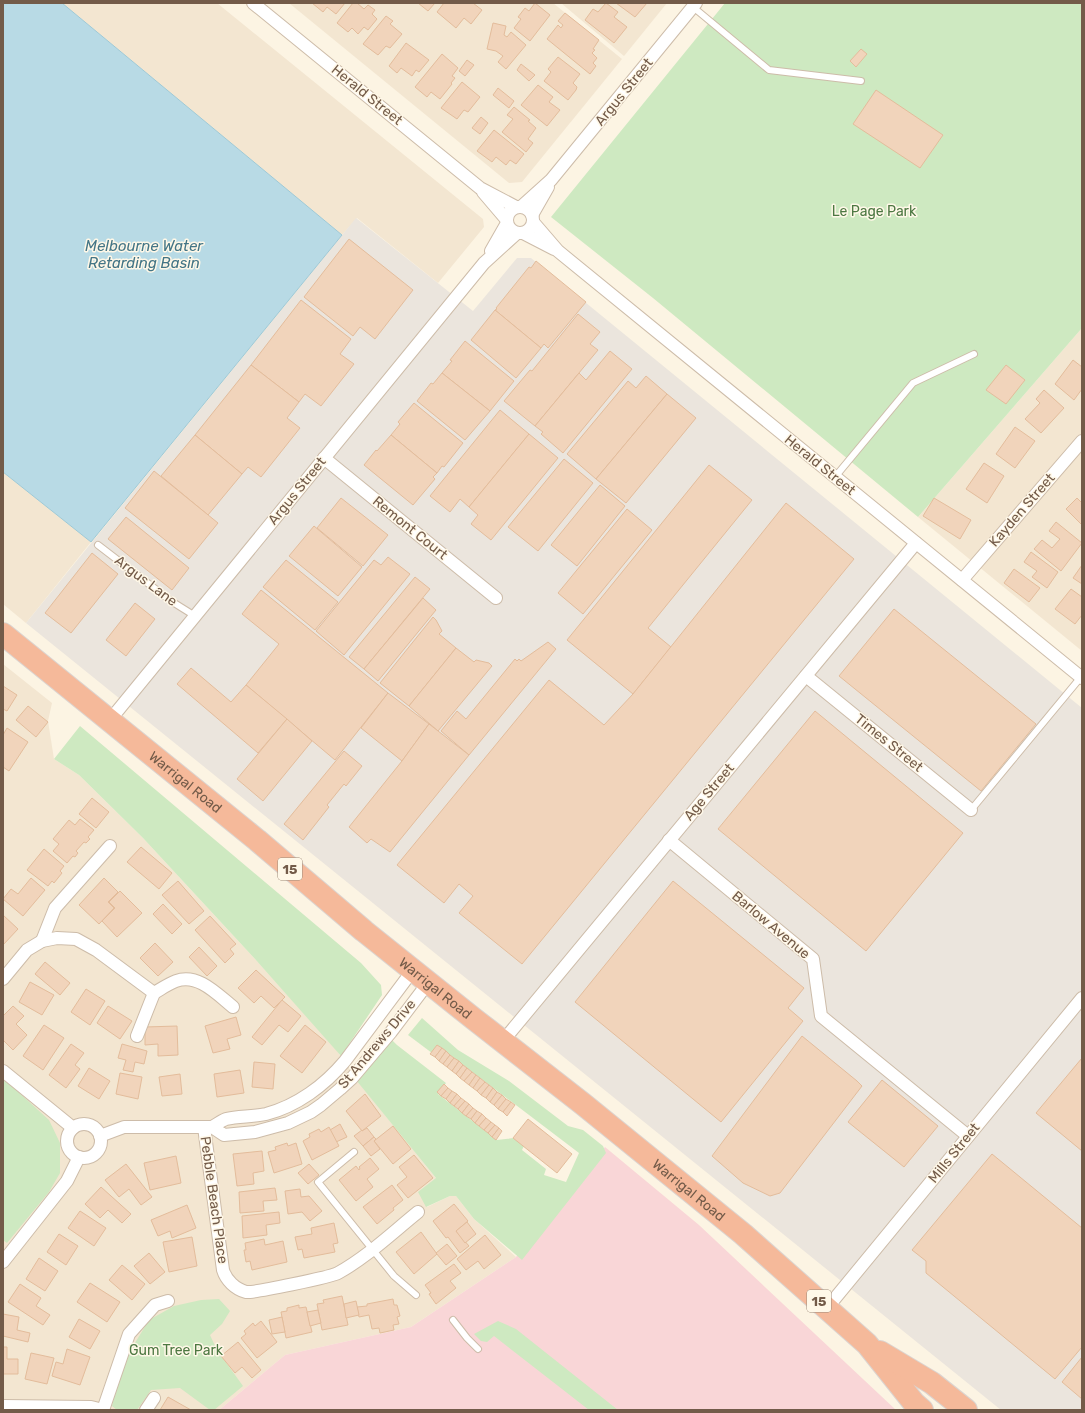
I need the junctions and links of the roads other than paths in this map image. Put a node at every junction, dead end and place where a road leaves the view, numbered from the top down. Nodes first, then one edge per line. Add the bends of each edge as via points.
1 (253, 3) edge
2 (695, 5) edge
3 (862, 81) dead end
4 (551, 180) junction
5 (480, 188) junction
6 (518, 207) junction
7 (533, 219) junction
8 (507, 221) junction
9 (520, 233) junction
10 (558, 251) junction
11 (484, 263) junction
12 (974, 354) dead end
13 (1082, 441) edge
14 (324, 458) junction
15 (835, 477) junction
16 (916, 543) junction
17 (98, 545) dead end
18 (962, 580) junction
19 (496, 598) dead end
20 (195, 616) junction
21 (3, 634) edge
22 (806, 676) junction
23 (1082, 678) edge
24 (110, 720) junction
25 (971, 810) joint
26 (669, 840) junction
27 (110, 846) dead end
28 (42, 941) junction
29 (420, 977) junction
30 (3, 979) edge
31 (154, 993) junction
32 (1082, 998) edge
33 (233, 1007) dead end
34 (137, 1036) dead end
35 (503, 1042) junction
36 (3, 1071) edge
37 (208, 1127) junction
38 (73, 1128) junction
39 (100, 1136) junction
40 (968, 1136) junction
41 (354, 1152) dead end
42 (79, 1157) junction
43 (418, 1212) dead end
44 (372, 1248) junction
45 (3, 1262) edge
46 (416, 1295) dead end
47 (168, 1301) dead end
48 (827, 1308) junction
49 (453, 1320) dead end
50 (867, 1344) junction
51 (478, 1349) dead end
52 (154, 1398) dead end
53 (3, 1406) edge
54 (103, 1410) edge
55 (146, 1410) edge
56 (922, 1410) edge
57 (966, 1410) edge

1 - 5 street, Herald Street
2 - 3 lane via 770,70
2 - 4 street, Argus Street
4 - 6 street, Argus Street
4 - 7 street, Argus Street
5 - 6 street, Herald Street
5 - 8 street, Herald Street
6 - 7 street via 528,209
6 - 8 street via 509,212
7 - 9 street via 530,229
7 - 10 street, Herald Street
8 - 9 street via 511,230
8 - 11 street, Argus Street
9 - 10 street, Herald Street
9 - 11 street, Argus Street
10 - 15 street, Herald Street
11 - 14 street, Argus Street
12 - 15 lane via 913,383
13 - 18 street, Kayden Street
14 - 19 street, Remont Court
14 - 20 street, Argus Street
15 - 16 street, Herald Street
16 - 18 street, Herald Street
16 - 22 street, Age Street
17 - 20 lane, Argus Lane via 171,601
18 - 23 street, Herald Street
20 - 24 street, Argus Street
21 - 24 highway, Warrigal Road / 15
22 - 25 street, Times Street
22 - 26 street, Age Street
23 - 25 lane
24 - 29 highway, Warrigal Road / 15
26 - 35 street, Age Street
26 - 40 street, Barlow Avenue via 813,959 821,1016
27 - 28 street via 55,908
28 - 30 street via 27,950
28 - 31 street via 57,938 76,939 96,950
29 - 35 highway, Warrigal Road / 15
29 - 37 street, St Andrews Drive via 335,1073 314,1091 266,1114 225,1120
29 - 37 street, St Andrews Drive via 391,1032 352,1078 321,1105 288,1123 255,1132 224,1135
31 - 33 street via 177,981 194,979
31 - 34 street
32 - 40 street, Mills Street
35 - 48 highway, Warrigal Road / 15 via 714,1210
36 - 38 street
37 - 39 street, St Andrews Drive via 124,1127
37 - 44 street, Pebble Beach Place via 223,1270 224,1275 234,1286 252,1292 336,1275
38 - 39 street via 88,1124 98,1131
38 - 42 street via 67,1138 67,1144 69,1150
39 - 42 street via 101,1143 96,1153 85,1158
40 - 48 street, Mills Street
41 - 44 lane via 318,1182
42 - 45 street via 67,1181
43 - 44 street, Pebble Beach Place
44 - 46 lane via 394,1276
47 - 54 street via 155,1305 128,1334
48 - 50 highway, Warrigal Road / 15
49 - 51 lane
50 - 56 highway, Warrigal Road / 15
50 - 57 highway, Warrigal Road / 15 via 932,1383
52 - 55 street
53 - 54 street via 91,1407

